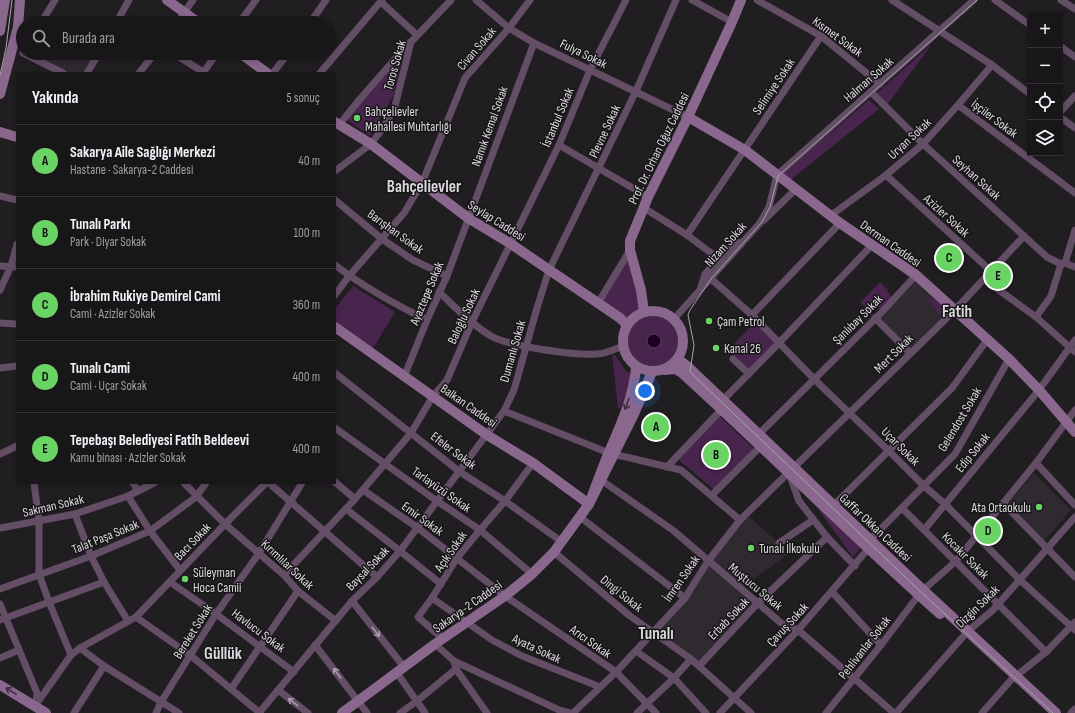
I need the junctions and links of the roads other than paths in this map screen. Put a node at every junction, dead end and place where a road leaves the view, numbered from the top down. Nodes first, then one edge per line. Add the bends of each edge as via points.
1 (5, 0) edge
2 (20, 0) edge
3 (55, 0) edge
4 (128, 0) edge
5 (167, 0) edge
6 (193, 0) edge
7 (256, 0) edge
8 (326, 0) edge
9 (451, 0) edge
10 (476, 0) edge
11 (530, 0) edge
12 (626, 0) edge
13 (676, 0) edge
14 (692, 0) edge
15 (741, 0) edge
16 (758, 0) edge
17 (892, 0) edge
18 (974, 0) edge
19 (996, 0) edge
20 (1061, 0) edge
21 (381, 1) edge
22 (1075, 9) edge
23 (184, 12) junction
24 (19, 16) edge
25 (45, 16) edge
26 (120, 16) edge
27 (181, 16) edge
28 (189, 16) edge
29 (244, 16) edge
30 (315, 16) edge
31 (732, 22) junction
32 (1027, 23) edge
33 (509, 28) junction
34 (940, 30) junction
35 (0, 31) edge
36 (16, 33) edge
37 (417, 35) junction
38 (821, 36) junction
39 (411, 42) junction
40 (534, 43) junction
41 (12, 46) junction
42 (16, 48) edge
43 (1063, 48) edge
44 (336, 54) edge
45 (1075, 57) edge
46 (38, 60) edge
47 (95, 60) edge
48 (150, 60) edge
49 (184, 60) edge
50 (212, 60) edge
51 (249, 60) edge
52 (283, 60) edge
53 (331, 60) edge
54 (992, 65) junction
55 (590, 70) junction
56 (61, 72) edge
57 (88, 72) edge
58 (141, 72) edge
59 (203, 72) edge
60 (266, 72) edge
61 (274, 72) edge
62 (321, 72) edge
63 (880, 84) junction
64 (636, 91) junction
65 (871, 92) junction
66 (1027, 92) edge
67 (0, 94) edge
68 (1075, 96) edge
69 (958, 106) junction
70 (1063, 109) edge
71 (688, 117) junction
72 (1063, 118) edge
73 (337, 124) edge
74 (1075, 128) edge
75 (0, 132) edge
76 (16, 137) edge
77 (371, 144) junction
78 (923, 144) junction
79 (559, 145) junction
80 (745, 150) junction
81 (599, 169) junction
82 (336, 170) edge
83 (777, 175) junction
84 (886, 175) junction
85 (422, 183) junction
86 (796, 190) junction
87 (1075, 193) edge
88 (0, 196) edge
89 (648, 197) junction
90 (16, 200) edge
91 (336, 201) edge
92 (644, 208) junction
93 (830, 216) junction
94 (468, 218) junction
95 (760, 223) junction
96 (840, 223) junction
97 (1075, 230) edge
98 (687, 236) junction
99 (1024, 236) junction
100 (382, 239) junction
101 (742, 242) junction
102 (511, 244) junction
103 (872, 245) junction
104 (630, 250) junction
105 (16, 251) edge
106 (719, 259) junction
107 (1063, 263) junction
108 (0, 266) edge
109 (14, 266) edge
110 (336, 266) edge
111 (1075, 267) edge
112 (549, 270) junction
113 (992, 272) junction
114 (349, 276) junction
115 (446, 276) junction
116 (916, 276) junction
117 (710, 278) junction
118 (985, 280) junction
119 (0, 290) edge
120 (700, 290) junction
121 (439, 292) junction
122 (336, 294) edge
123 (598, 303) junction
124 (954, 311) junction
125 (644, 312) junction
126 (752, 316) junction
127 (1036, 317) junction
128 (875, 318) junction
129 (674, 319) junction
130 (427, 320) junction
131 (472, 322) junction
132 (0, 323) edge
133 (16, 324) edge
134 (627, 325) junction
135 (336, 328) edge
136 (987, 340) junction
137 (1075, 340) edge
138 (779, 343) junction
139 (527, 346) junction
140 (623, 346) junction
141 (1069, 347) junction
142 (1075, 352) edge
143 (910, 353) junction
144 (678, 359) junction
145 (733, 359) dead end
146 (1009, 359) junction
147 (16, 366) edge
148 (636, 366) junction
149 (0, 368) edge
150 (664, 370) junction
151 (652, 372) junction
152 (336, 374) edge
153 (749, 374) junction
154 (404, 377) junction
155 (814, 379) junction
156 (1039, 390) junction
157 (433, 396) junction
158 (723, 405) junction
159 (1075, 410) edge
160 (504, 411) junction
161 (849, 413) junction
162 (1066, 422) junction
163 (336, 429) edge
164 (1075, 432) edge
165 (411, 433) junction
166 (759, 434) junction
167 (487, 435) junction
168 (16, 446) edge
169 (761, 446) junction
170 (889, 451) junction
171 (611, 453) junction
172 (0, 454) edge
173 (385, 463) junction
174 (533, 463) junction
175 (1036, 463) junction
176 (667, 467) junction
177 (791, 469) junction
178 (460, 472) junction
179 (601, 480) junction
180 (336, 483) edge
181 (34, 484) edge
182 (134, 484) edge
183 (152, 484) edge
184 (185, 484) edge
185 (205, 484) edge
186 (266, 484) edge
187 (268, 484) edge
188 (301, 484) edge
189 (924, 486) junction
190 (363, 490) junction
191 (138, 491) junction
192 (712, 495) junction
193 (128, 496) junction
194 (196, 497) junction
195 (355, 499) junction
196 (505, 500) junction
197 (290, 502) junction
198 (437, 502) junction
199 (1003, 503) junction
200 (589, 504) junction
201 (944, 504) junction
202 (834, 505) junction
203 (1075, 505) edge
204 (902, 508) junction
205 (346, 509) junction
206 (75, 514) junction
207 (580, 517) junction
208 (1075, 517) edge
209 (740, 520) junction
210 (813, 520) junction
211 (39, 521) junction
212 (225, 524) junction
213 (0, 528) edge
214 (418, 528) junction
215 (480, 530) junction
216 (924, 530) junction
217 (150, 531) junction
218 (325, 532) junction
219 (976, 536) junction
220 (827, 537) junction
221 (562, 542) junction
222 (779, 543) dead end
223 (869, 544) junction
224 (1046, 549) junction
225 (400, 551) junction
226 (554, 552) junction
227 (259, 553) junction
228 (91, 556) junction
229 (457, 558) junction
230 (708, 561) junction
231 (956, 561) junction
232 (854, 566) junction
233 (180, 570) junction
234 (39, 574) junction
235 (532, 574) junction
236 (284, 576) junction
237 (378, 577) junction
238 (1075, 577) edge
239 (1020, 580) junction
240 (104, 582) junction
241 (170, 582) junction
242 (441, 584) junction
243 (0, 589) edge
244 (298, 591) junction
245 (832, 592) junction
246 (921, 592) junction
247 (505, 596) junction
248 (432, 598) junction
249 (685, 598) junction
250 (352, 601) junction
251 (49, 602) junction
252 (758, 603) junction
253 (0, 604) edge
254 (998, 604) junction
255 (216, 614) junction
256 (136, 617) junction
257 (3, 619) edge
258 (128, 621) junction
259 (336, 621) junction
260 (468, 622) junction
261 (1074, 626) edge
262 (798, 630) junction
263 (654, 632) junction
264 (966, 633) junction
265 (439, 641) junction
266 (315, 644) junction
267 (881, 645) junction
268 (260, 646) junction
269 (80, 648) junction
270 (19, 650) junction
271 (636, 651) junction
272 (1046, 652) junction
273 (71, 655) junction
274 (190, 655) junction
275 (0, 658) edge
276 (691, 660) junction
277 (454, 661) junction
278 (104, 666) junction
279 (699, 666) junction
280 (456, 669) junction
281 (400, 670) junction
282 (294, 672) junction
283 (616, 672) junction
284 (674, 678) junction
285 (1014, 678) junction
286 (854, 679) junction
287 (0, 685) edge
288 (600, 687) junction
289 (231, 689) junction
290 (278, 690) junction
291 (734, 698) junction
292 (358, 701) junction
293 (417, 701) junction
294 (161, 702) junction
295 (647, 703) junction
296 (35, 706) junction
297 (1075, 709) edge
298 (46, 713) edge
299 (74, 713) edge
300 (156, 713) edge
301 (179, 713) edge
302 (260, 713) edge
303 (308, 713) edge
304 (342, 713) edge
305 (367, 713) edge
306 (400, 713) edge
307 (426, 713) edge
308 (488, 713) edge
309 (570, 713) edge
310 (573, 713) edge
311 (637, 713) edge
312 (656, 713) edge
313 (706, 713) edge
314 (720, 713) edge
315 (751, 713) edge
316 (826, 713) edge
317 (895, 713) edge
318 (982, 713) edge
319 (1047, 713) edge
320 (1056, 713) edge
321 (1071, 713) edge

1 - 35 main road
2 - 24 main road
3 - 25 street
4 - 26 street
5 - 23 main road
6 - 23 street
7 - 29 street
8 - 30 street
9 - 37 street, Toros Sokak
10 - 33 street, Fulya Sokak
11 - 33 street, Civan Sokak
12 - 55 street, İstanbul Sokak
13 - 64 street, Plevne Sokak
14 - 31 street
15 - 31 main road, Prof. Dr. Orhan Oğuz Caddesi
16 - 38 street, Kısmet Sokak
17 - 34 street
18 - 34 street, Halman Sokak
19 - 32 street
20 - 22 street
21 - 37 street
21 - 44 street
23 - 27 street
23 - 28 main road
31 - 71 main road, Prof. Dr. Orhan Oğuz Caddesi
33 - 40 street, Fulya Sokak
33 - 85 street, Civan Sokak via 465,78
34 - 54 street
34 - 63 street, Halman Sokak
36 - 41 main road
37 - 39 street, Toros Sokak
38 - 63 street, Kısmet Sokak
38 - 80 street, Selimiye Sokak
39 - 73 street
39 - 77 street, Toros Sokak via 394,110
40 - 55 street, Fulya Sokak
40 - 94 street, Namık Kemal Sokak
41 - 42 street
41 - 67 main road
43 - 45 street
46 - 56 street
47 - 57 street
48 - 58 street
49 - 59 street
50 - 59 street
51 - 60 main road
52 - 61 street
53 - 62 street
54 - 66 street
54 - 69 street, Uryan Sokak
55 - 64 street, Fulya Sokak
55 - 79 street, İstanbul Sokak
63 - 65 street, Halman Sokak
64 - 71 street, Fulya Sokak
64 - 81 street, Plevne Sokak
65 - 78 street, Seyhan Sokak
65 - 83 street, Halman Sokak
68 - 70 street
69 - 78 street, Uryan Sokak
69 - 87 street, İşçiler Sokak
71 - 80 main road, Derman Caddesi
71 - 89 main road, Prof. Dr. Orhan Oğuz Caddesi
72 - 74 street
73 - 77 main road, Seylap Caddesi
75 - 76 main road
77 - 82 street, Toros Sokak
77 - 85 main road, Seylap Caddesi
78 - 84 street, Uryan Sokak
78 - 99 street, Seyhan Sokak
79 - 81 street
79 - 102 street, İstanbul Sokak
80 - 83 main road, Derman Caddesi
80 - 98 street, Selimiye Sokak
81 - 89 street
81 - 112 street, Plevne Sokak
83 - 86 main road, Derman Caddesi
83 - 95 street, Nizam Sokak via 769,206
84 - 93 street, Uryan Sokak
84 - 113 street, Azizler Sokak
85 - 94 main road, Seylap Caddesi
85 - 100 street via 404,213
86 - 93 main road, Derman Caddesi
86 - 95 street
88 - 90 street
89 - 92 main road, Prof. Dr. Orhan Oğuz Caddesi
91 - 100 street, Barışhan Sokak
92 - 98 street
92 - 104 main road, Prof. Dr. Orhan Oğuz Caddesi via 630,241
93 - 96 main road, Derman Caddesi
94 - 102 main road, Seylap Caddesi
94 - 115 street, Ayaztepe Sokak
95 - 101 street, Nizam Sokak
96 - 103 main road, Derman Caddesi
96 - 126 street
97 - 107 street
98 - 106 street
99 - 107 street, Seyhan Sokak via 1047,257
99 - 113 street, Mert Sokak
100 - 114 street
100 - 115 street, Barışhan Sokak via 413,260
101 - 106 street via 732,245
101 - 117 street, Nizam Sokak
102 - 112 main road, Seylap Caddesi
102 - 131 street, Baloğlu Sokak
103 - 116 main road, Derman Caddesi
103 - 138 street
104 - 123 street
104 - 125 main road, Prof. Dr. Orhan Oğuz Caddesi
105 - 109 street
106 - 120 street via 705,274
107 - 111 street, Seyhan Sokak
107 - 127 street via 1051,296
108 - 109 street
109 - 119 street
110 - 114 street
112 - 123 main road, Seylap Caddesi
112 - 139 street, Dumanlı Sokak
113 - 118 street, Mert Sokak
114 - 122 street
114 - 130 street via 389,302
115 - 121 street, Ayaztepe Sokak
116 - 124 main road, Derman Caddesi
116 - 128 street, Şanlıbay Sokak
117 - 120 street, Nizam Sokak
117 - 126 street, Uçar Sokak
118 - 124 street, Mert Sokak
118 - 127 street
120 - 129 street, Nizam Sokak
121 - 130 street, Ayaztepe Sokak
121 - 131 street
123 - 134 main road, Seylap Caddesi
124 - 136 main road, Derman Caddesi
124 - 143 street, Mert Sokak
125 - 129 main road via 660,312
125 - 134 main road
126 - 138 street, Uçar Sokak
127 - 141 street
128 - 143 street
128 - 155 street, Şanlıbay Sokak
129 - 144 main road via 683,336 683,346
130 - 154 street, Ayaztepe Sokak
131 - 139 street via 498,340
131 - 157 street, Baloğlu Sokak via 447,380
132 - 133 street
134 - 140 main road
135 - 154 main road, Balkan Caddesi
136 - 146 main road, Derman Caddesi
136 - 170 street via 952,388
137 - 141 street, Edip Sokak
138 - 153 street
138 - 155 street, Uçar Sokak
139 - 140 street via 576,354 598,354
139 - 160 street, Dumanlı Sokak via 514,390
140 - 148 main road via 627,357
141 - 142 street
141 - 156 street, Edip Sokak
143 - 161 street, Mert Sokak
144 - 150 main road
144 - 158 main road, Gaffar Okkan Caddesi
145 - 153 street
146 - 156 main road, Derman Caddesi
146 - 189 street, Gelendost Sokak via 955,454
147 - 149 street
148 - 151 main road
148 -> 171 main road via 635,380
150 - 151 main road
150 - 158 main road, Gaffar Okkan Caddesi via 675,369 682,373
151 - 171 main road, Sakarya-2 Caddesi via 634,414
152 - 165 street, Efeler Sokak
153 - 158 street
154 - 157 main road, Balkan Caddesi
155 - 161 street, Uçar Sokak
155 - 166 street, Şanlıbay Sokak
156 - 162 main road, Derman Caddesi
156 - 201 street, Edip Sokak
157 - 165 street, Baloğlu Sokak
157 - 167 main road, Balkan Caddesi
158 - 166 main road, Gaffar Okkan Caddesi
158 - 169 main road, Gaffar Okkan Caddesi
158 - 176 street
159 - 162 street, Pehlivanlar Sokak
160 - 167 street, Dumanlı Sokak
160 - 171 street
161 - 170 street, Uçar Sokak
161 - 177 street, Mert Sokak
162 - 164 main road, Derman Caddesi
162 - 175 street, Pehlivanlar Sokak
163 - 173 street, Tarlayüzü Sokak
165 - 173 street, Baloğlu Sokak
165 - 178 street, Efeler Sokak
166 - 177 main road, Gaffar Okkan Caddesi
167 - 174 main road, Balkan Caddesi
167 - 178 street, Baysal Sokak
168 - 172 street
169 - 177 main road, Gaffar Okkan Caddesi
169 - 192 street
170 - 189 street, Uçar Sokak
170 - 202 street
171 - 176 street
171 - 179 main road, Sakarya-2 Caddesi
171 - 200 main road, Sakarya-2 Caddesi
173 - 190 street, Baloğlu Sokak
173 - 198 street, Tarlayüzü Sokak
174 - 196 street, Açık Sokak
174 - 200 main road, Balkan Caddesi
175 - 199 street, Pehlivanlar Sokak
175 - 203 street
176 - 192 street via 681,470
177 - 202 main road, Gaffar Okkan Caddesi
177 - 209 street, İmren Sokak
177 - 210 street via 799,501
177 - 223 main road, Gaffar Okkan Caddesi
178 - 196 street, Efeler Sokak
178 - 198 street, Baysal Sokak
179 - 200 main road, Sakarya-2 Caddesi
179 - 230 street, Muştucu Sokak via 674,531
180 - 195 street
181 - 211 street
182 - 191 street
183 - 191 street, Sakman Sokak
184 - 194 street, Kırımlılar Sokak
185 - 194 street, Talat Paşa Sokak
186 - 212 street, Bacı Sokak
187 - 197 street
188 - 197 street, Bereket Sokak
189 - 201 street, Uçar Sokak
189 - 204 street, Gelendost Sokak
190 - 195 street, Baloğlu Sokak
190 - 214 street, Emir Sokak
191 - 193 street, Sakman Sokak
192 - 209 street
193 - 206 street, Sakman Sokak
193 - 217 street
194 - 212 street, Kırımlılar Sokak
194 - 217 street, Talat Paşa Sokak
195 - 205 street, Baloğlu Sokak
196 - 215 street, Açık Sokak
196 - 221 street, Efeler Sokak
197 - 218 street
197 - 227 street, Bereket Sokak
198 - 214 street, Baysal Sokak
198 - 215 street, Tarlayüzü Sokak
199 - 219 street, Pehlivanlar Sokak
199 - 224 street
200 - 207 main road, Sakarya-2 Caddesi
201 - 216 street, Edip Sokak
201 - 219 street, Uçar Sokak
202 - 223 main road, Gaffar Okkan Caddesi
204 - 216 street, Kocakır Sokak
204 - 223 street, Çavuş Sokak
205 - 218 street, Baloğlu Sokak
205 - 225 street
206 - 211 street, Sakman Sokak
206 - 228 street
207 - 221 main road, Sakarya-2 Caddesi
207 - 249 street
208 - 224 street, Dizgin Sokak
209 - 230 street, İmren Sokak
210 - 220 street
210 - 222 street
211 - 213 street, Sakman Sokak
211 - 234 street
212 - 227 street, Kırımlılar Sokak
212 - 233 street, Bacı Sokak
214 - 225 street, Baysal Sokak
214 - 229 street, Emir Sokak
215 - 229 street, Açık Sokak
215 - 235 street, Tarlayüzü Sokak
216 - 231 street, Kocakır Sokak
217 - 228 street, Talat Paşa Sokak
217 - 233 street
218 - 236 street, Baloğlu Sokak
218 - 237 street
219 - 231 street, Pehlivanlar Sokak
219 - 239 street, Uçar Sokak
220 - 232 street
220 - 252 street, Erbab Sokak
221 - 226 main road, Sakarya-2 Caddesi
223 - 232 street, Çavuş Sokak
223 - 246 main road, Gaffar Okkan Caddesi
224 - 238 street
224 - 239 street, Dizgin Sokak
225 - 237 street, Baysal Sokak
225 - 242 street
226 - 235 main road, Sakarya-2 Caddesi
226 - 263 street, Dingi Sokak via 630,616
227 - 236 street, Kırımlılar Sokak
227 - 255 street, Bereket Sokak
228 - 234 street, Talat Paşa Sokak
228 - 240 street
229 - 242 street, Açık Sokak
229 - 247 street, Emir Sokak
230 - 249 street, İmren Sokak
230 - 252 street, Muştucu Sokak
231 - 246 street, Pehlivanlar Sokak
231 - 254 street, Kocakır Sokak
232 - 245 street, Çavuş Sokak
233 - 241 street, Bacı Sokak
234 - 243 street, Talat Paşa Sokak
234 - 251 street
235 - 247 main road, Sakarya-2 Caddesi
236 - 244 street, Kırımlılar Sokak
237 - 250 street, Baysal Sokak
239 - 254 street, Dizgin Sokak
239 - 261 street, Uçar Sokak
240 - 251 street
240 - 258 street
241 - 255 street, Havlucu Sokak
241 - 256 street, Bacı Sokak
242 - 248 street, Açık Sokak
244 - 259 street, Kırımlılar Sokak
244 - 268 street
245 - 262 street, Çavuş Sokak
245 - 267 street
246 - 264 main road, Gaffar Okkan Caddesi
246 - 267 street, Pehlivanlar Sokak
247 - 260 main road, Sakarya-2 Caddesi
247 - 283 street, Arıcı Sokak
248 - 260 street, Ayata Sokak
248 - 265 street, Açık Sokak via 418,617
249 - 263 street, İmren Sokak
250 - 259 street, Baysal Sokak
250 -> 281 street
251 - 257 street
251 - 273 street
252 - 262 street, Muştucu Sokak via 781,622
252 - 279 street, Erbab Sokak
253 - 257 street
254 - 264 street, Dizgin Sokak
254 - 272 street, Kocakır Sokak
255 - 268 street, Havlucu Sokak
255 - 274 street, Bereket Sokak
256 - 258 street, Bacı Sokak
256 - 274 street
257 - 270 street
258 - 269 street
259 - 266 street, Baysal Sokak
260 - 265 main road, Sakarya-2 Caddesi
260 - 288 street, Ayata Sokak via 492,640 522,656
261 - 272 street
262 - 286 street, Muştucu Sokak
262 - 291 street, Çavuş Sokak
263 - 271 street, İmren Sokak
263 - 276 street, Dingi Sokak
264 - 285 main road, Gaffar Okkan Caddesi
264 - 317 street, Dizgin Sokak
265 - 277 street
265 - 281 main road, Sakarya-2 Caddesi
266 - 282 street, Baysal Sokak
292 -> 266 street
267 - 286 street, Pehlivanlar Sokak
268 - 282 street, Havlucu Sokak
268 - 289 street
269 - 273 street
269 - 278 street
270 - 275 street
270 - 296 street via 38,694
271 - 283 street, İmren Sokak
271 - 284 street
272 - 285 street
273 - 296 street
274 - 289 street
274 - 294 street, Bereket Sokak
276 - 279 street, Dingi Sokak
276 - 284 street
277 - 280 street
277 - 309 street
278 - 294 street
278 - 299 street
279 - 291 street, Dingi Sokak
280 - 293 street
280 - 308 street
281 - 292 main road, Sakarya-2 Caddesi
281 - 293 street
282 - 290 street, Baysal Sokak
283 - 288 street, İmren Sokak
283 - 295 street, Arıcı Sokak
284 - 295 street
284 - 313 street
285 - 318 street
285 - 319 main road, Gaffar Okkan Caddesi
285 - 320 main road, Gaffar Okkan Caddesi
286 - 316 street, Pehlivanlar Sokak
286 - 317 street, Muştucu Sokak
296 -> 287 main road
288 - 310 street, İmren Sokak
289 - 302 street
290 - 302 street, Baysal Sokak
303 -> 290 street
291 - 314 street, Çavuş Sokak
291 - 315 street, Dingi Sokak
292 - 304 main road, Sakarya-2 Caddesi
292 - 305 street
293 - 306 street
293 - 307 street
294 - 300 street, Bereket Sokak
294 - 301 street
295 - 311 street
295 - 312 street, Arıcı Sokak
296 - 298 main road
297 - 321 street

